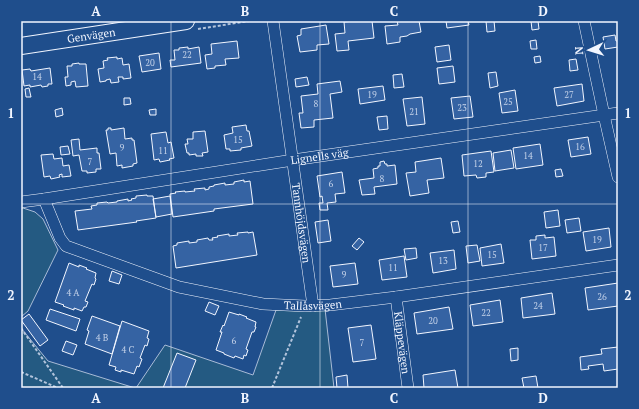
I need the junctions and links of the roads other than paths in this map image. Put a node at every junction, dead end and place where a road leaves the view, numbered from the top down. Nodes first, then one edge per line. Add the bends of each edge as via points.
1 (186, 21) edge
2 (273, 21) edge
3 (584, 21) edge
4 (21, 46) edge
5 (618, 113) edge
6 (604, 115) junction
7 (293, 160) junction
8 (618, 177) edge
9 (44, 199) junction
10 (21, 202) edge
11 (618, 265) edge
12 (396, 297) junction
13 (309, 306) junction
14 (408, 388) edge

1 - 4 street, Genvägen
2 - 7 street, Tannhöjdsvägen
3 - 6 street
5 - 6 street, Lignells väg
6 - 7 street, Lignells väg
6 - 8 street
7 - 9 street, Lignells väg
7 - 13 street, Tannhöjdsvägen
9 - 10 street, Lignells väg
9 - 13 street, Tallåsvägen via 60,238 66,246 179,287 264,304
11 - 12 street, Tallåsvägen
12 - 13 street, Tallåsvägen
12 - 14 street, Kläppevägen

